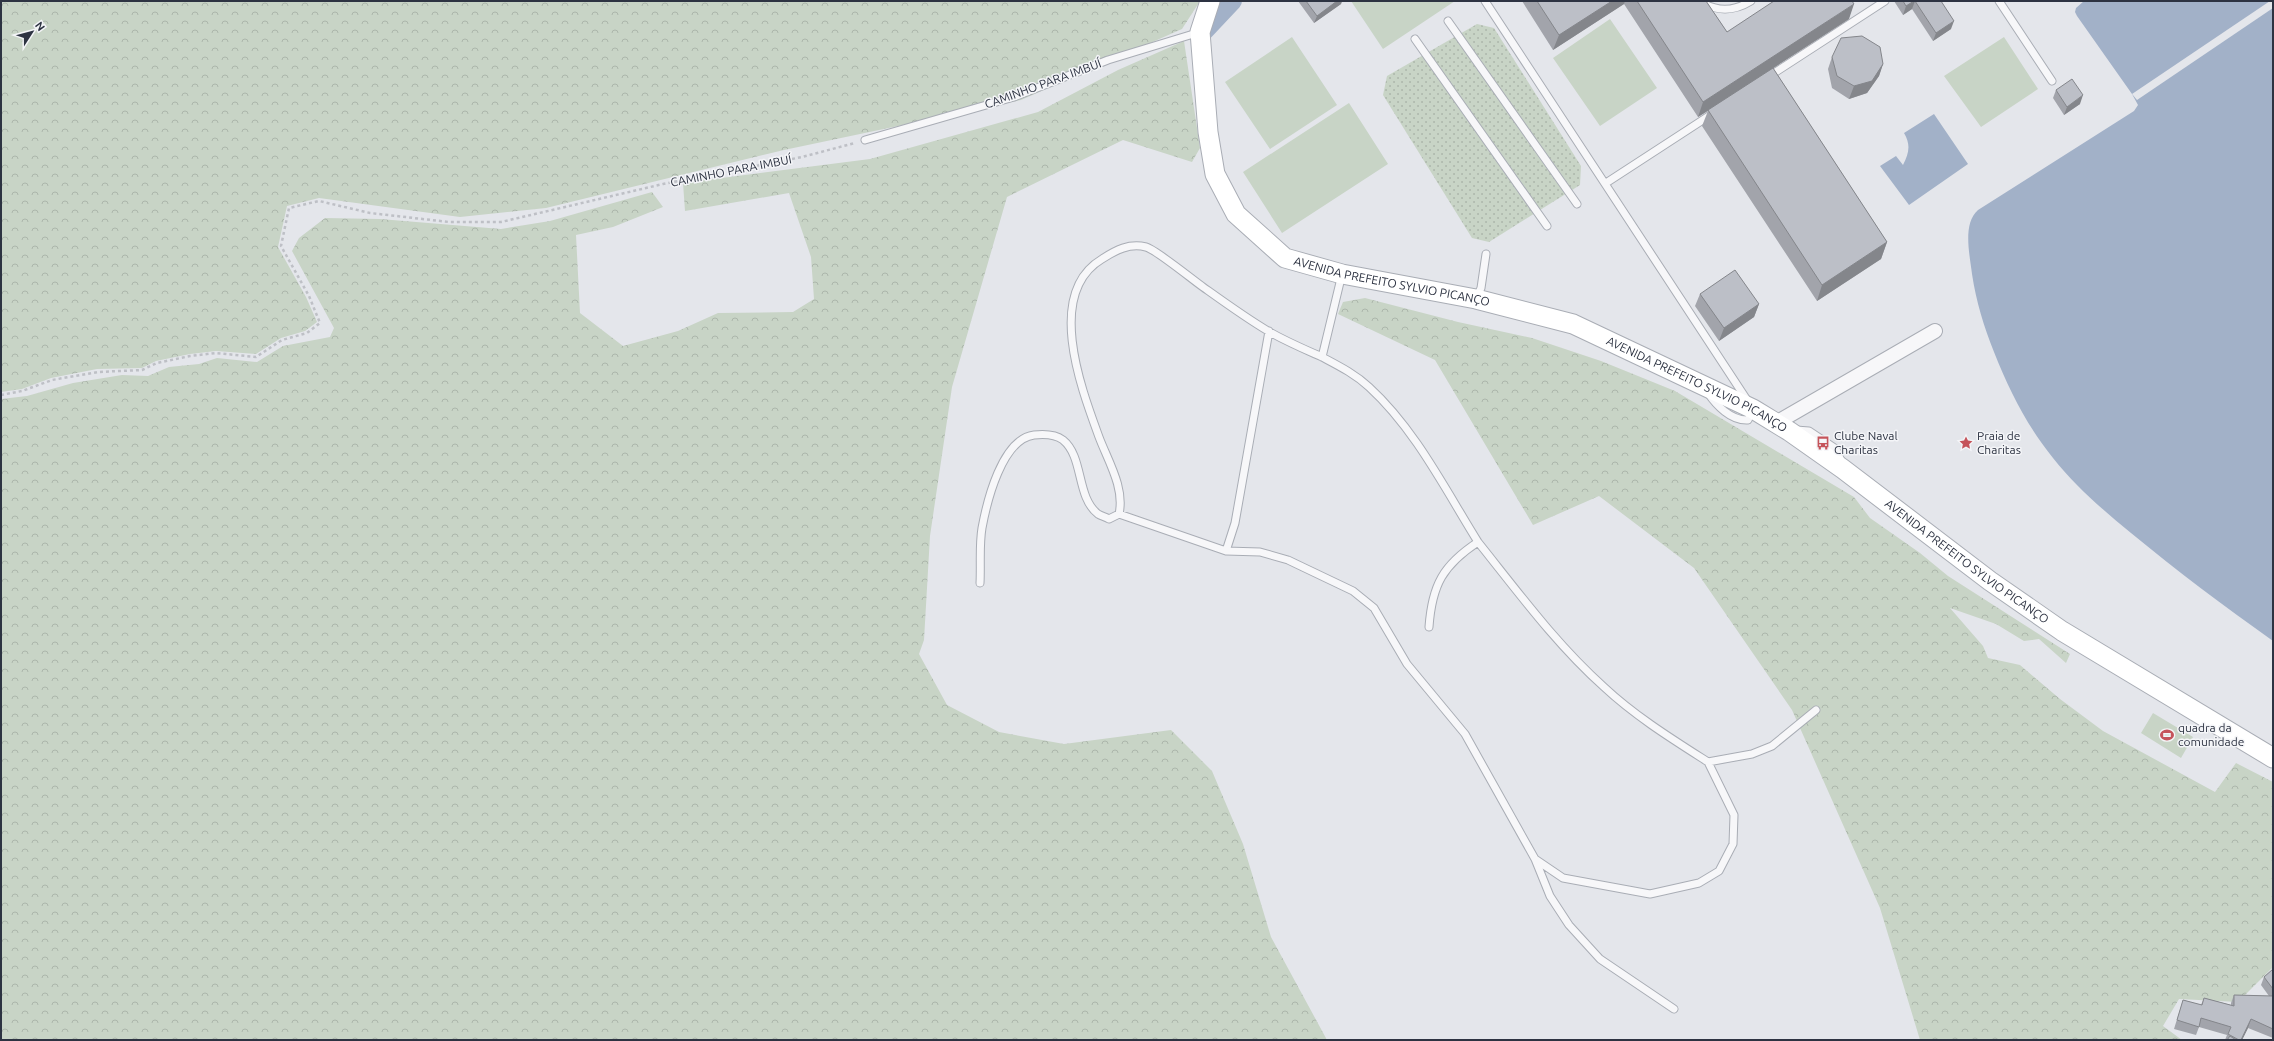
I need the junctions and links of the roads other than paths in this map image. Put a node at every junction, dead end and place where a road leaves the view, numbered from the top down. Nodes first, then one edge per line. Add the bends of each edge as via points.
1 (1210, 1) edge
2 (1485, 1) edge
3 (1699, 1) edge
4 (1751, 1) edge
5 (1885, 1) edge
6 (1999, 1) edge
7 (1448, 21) dead end
8 (1200, 32) junction
9 (1415, 39) dead end
10 (2052, 81) dead end
11 (1759, 83) edge
12 (1719, 109) edge
13 (865, 140) road end
14 (1606, 183) junction
15 (1577, 204) dead end
16 (1547, 226) dead end
17 (1486, 254) dead end
18 (1342, 274) junction
19 (1476, 299) junction
20 (1268, 331) junction
21 (1935, 331) dead end
22 (1322, 357) junction
23 (1753, 409) junction
24 (1782, 427) junction
25 (1119, 514) junction
26 (1478, 542) junction
27 (1226, 551) junction
28 (980, 583) dead end
29 (1430, 627) dead end
30 (1816, 710) dead end
31 (2273, 758) edge
32 (1708, 762) junction
33 (1535, 859) junction
34 (1674, 1009) dead end

1 - 8 street
2 - 14 lane
3 - 4 lane via 1712,9 1722,10 1743,6
5 - 11 lane
6 - 10 lane
7 - 15 lane
8 - 13 lane, CAMINHO PARA IMBUÍ via 1108,60 1014,97
8 - 18 street, AVENIDA PREFEITO SYLVIO PICANÇO via 1208,132 1215,174 1236,214 1285,258
9 - 16 lane
12 - 14 lane
14 - 23 lane
17 - 19 lane via 1481,288
18 - 19 street, AVENIDA PREFEITO SYLVIO PICANÇO
18 - 22 lane
19 - 23 street, AVENIDA PREFEITO SYLVIO PICANÇO via 1573,324
20 - 22 lane
20 - 25 lane via 1147,247 1121,246 1091,265 1075,288 1071,314 1074,356 1091,415 1119,488 1122,503
20 - 27 lane via 1235,523
21 - 24 street
22 - 26 lane via 1351,372 1369,387 1401,423 1422,451
23 - 24 street, AVENIDA PREFEITO SYLVIO PICANÇO
24 - 31 street, AVENIDA PREFEITO SYLVIO PICANÇO via 2062,631
25 - 27 lane
25 - 28 lane via 1109,518 1097,513 1087,498 1072,454 1063,440 1044,433 1028,436 1011,448 996,478 982,529
26 - 29 lane via 1461,553 1441,578 1431,602
26 - 32 lane via 1545,626 1604,687 1656,729
27 - 33 lane via 1260,552 1288,560 1353,591 1374,608 1408,664 1464,734
30 - 32 lane via 1772,746 1752,754
32 - 33 lane via 1734,815 1733,844 1719,871 1699,883 1650,894 1564,878
33 - 34 lane via 1550,896 1569,925 1600,959

